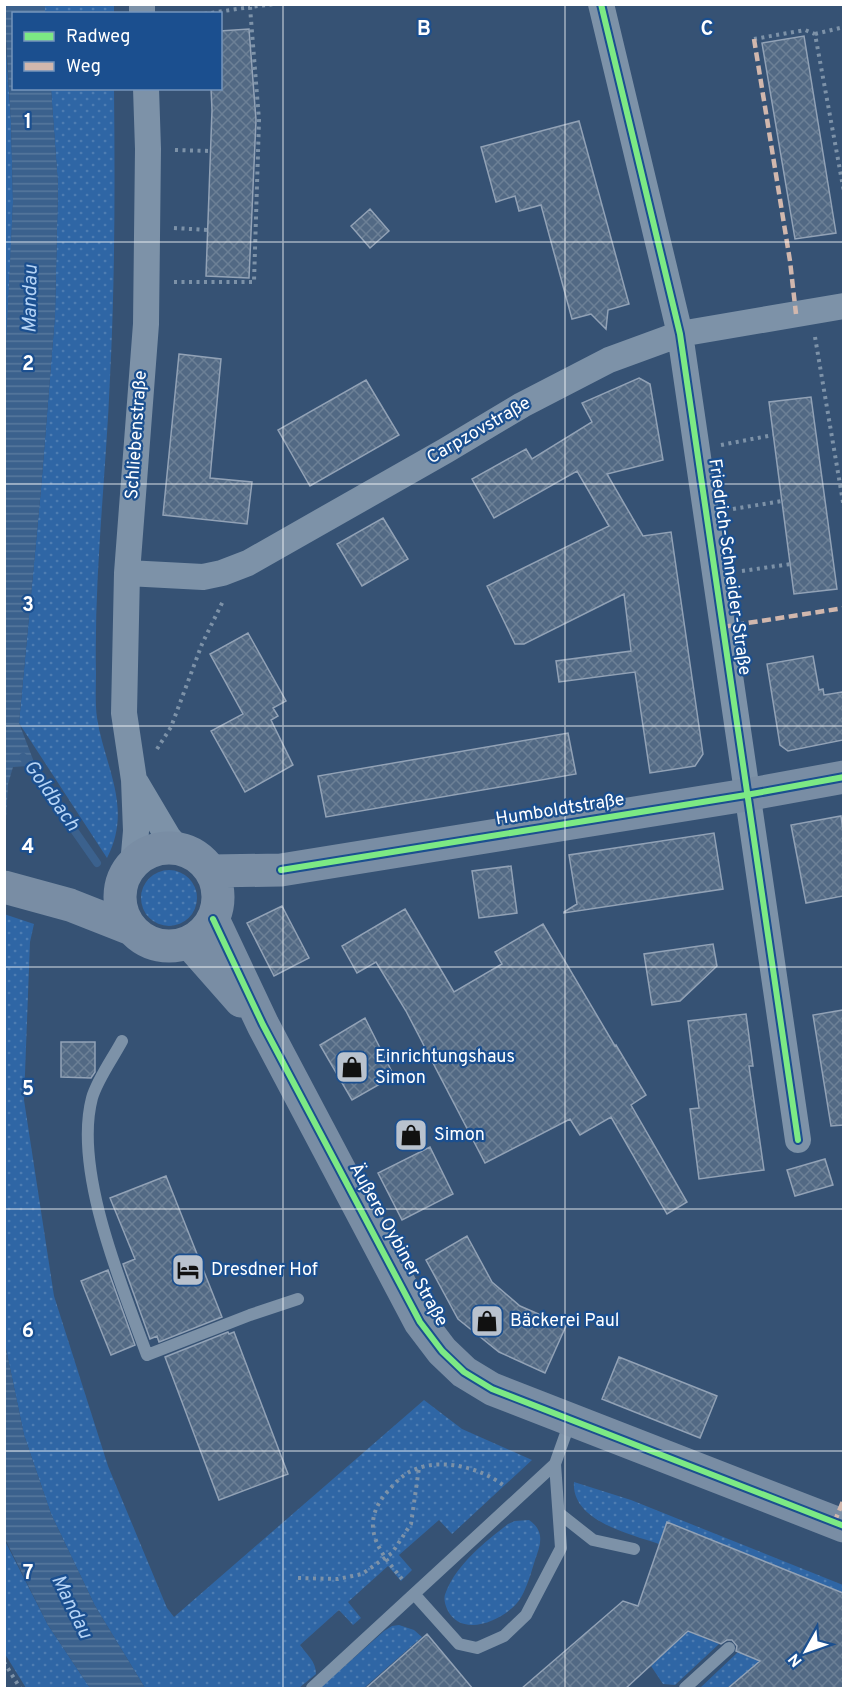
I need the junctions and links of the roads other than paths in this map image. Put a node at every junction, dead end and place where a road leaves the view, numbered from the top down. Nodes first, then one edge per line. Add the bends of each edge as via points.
1 (601, 4) edge
2 (146, 90) edge
3 (843, 306) edge
4 (680, 334) junction
5 (127, 573) junction
6 (843, 777) edge
7 (135, 780) junction
8 (746, 795) junction
9 (179, 850) junction
10 (281, 870) junction
11 (210, 871) junction
12 (128, 873) junction
13 (4, 887) edge
14 (70, 905) junction
15 (215, 912) junction
16 (131, 929) junction
17 (189, 942) junction
18 (263, 1025) junction
19 (122, 1041) dead end
20 (798, 1140) dead end
21 (298, 1299) dead end
22 (572, 1419) junction
23 (555, 1464) junction
24 (560, 1514) junction
25 (843, 1526) edge
26 (634, 1549) dead end
27 (415, 1595) junction
28 (729, 1648) dead end
29 (312, 1689) edge
30 (685, 1689) edge

1 - 4 street, Friedrich-Schneider-Straße
2 - 5 street, Schliebenstraße via 146,324
3 - 4 street, Carpzovstraße
4 - 5 street, Carpzovstraße via 609,360 522,405 248,563 203,577
4 - 8 street, Friedrich-Schneider-Straße
5 - 7 street, Schliebenstraße via 124,713
6 - 8 main road, Humboldtstraße
7 - 9 street, Schliebenstraße
7 - 12 street, Schliebenstraße via 136,831
8 - 10 main road, Humboldtstraße
8 - 20 street, Friedrich-Schneider-Straße
9 - 11 main road via 200,859
9 - 12 main road via 155,850 141,857
10 - 11 main road, Humboldtstraße
10 - 15 main road, Humboldtstraße
11 - 15 main road via 216,882
12 - 14 main road
12 - 16 main road via 120,904
13 - 14 main road
14 - 16 main road
15 - 17 main road via 203,933
15 - 18 main road, Äußere Oybiner Straße
16 - 17 main road via 154,944 177,946
17 - 18 main road, Äußere Oybiner Straße
18 - 22 main road, Äußere Oybiner Straße via 420,1322 441,1351 464,1372 492,1389
19 - 21 lane via 92,1096 86,1130 90,1173 111,1254 147,1355
22 - 23 lane
22 - 25 main road, Äußere Oybiner Straße
23 - 24 lane
23 - 27 lane
24 - 26 lane via 593,1540
24 - 27 lane via 561,1548 526,1615 504,1636 477,1648 459,1644
27 - 29 lane
28 - 30 lane

